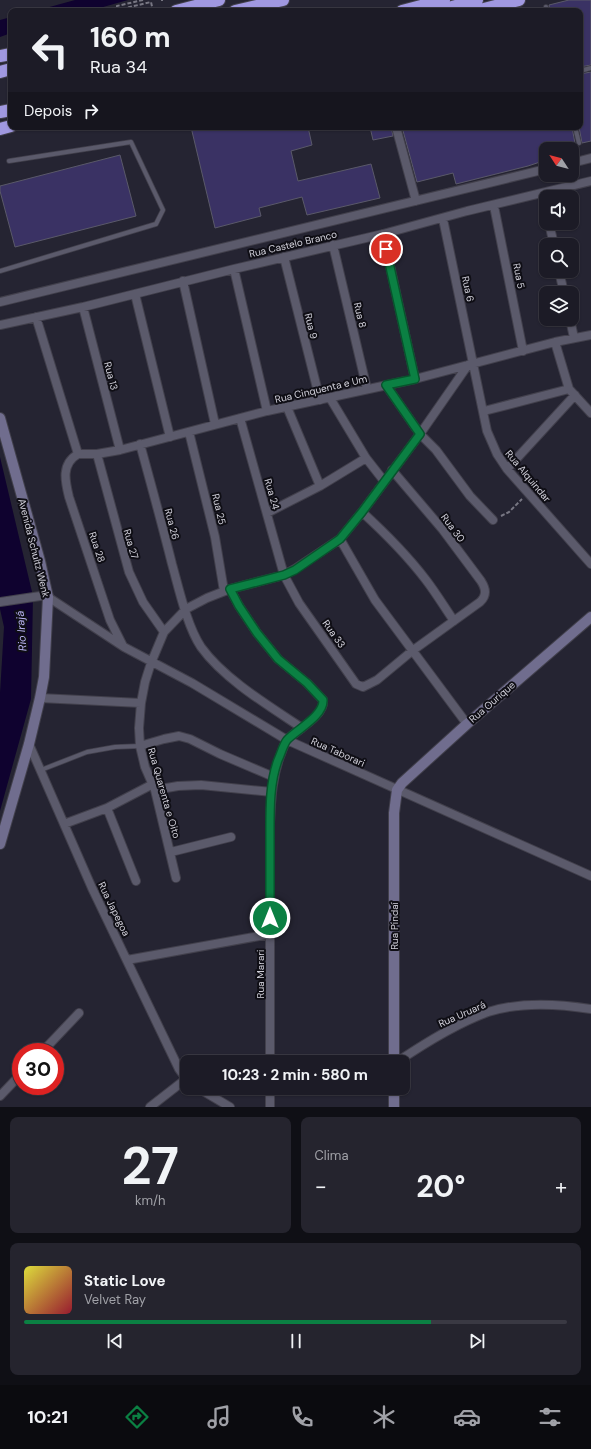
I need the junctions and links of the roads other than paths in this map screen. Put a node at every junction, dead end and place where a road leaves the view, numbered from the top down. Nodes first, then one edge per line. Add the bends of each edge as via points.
1 (219, 0) edge
2 (284, 0) edge
3 (444, 0) edge
4 (478, 0) edge
5 (519, 0) edge
6 (193, 3) edge
7 (182, 8) edge
8 (248, 8) edge
9 (413, 8) edge
10 (449, 8) edge
11 (488, 8) edge
12 (397, 130) edge
13 (576, 130) edge
14 (579, 142) edge
15 (591, 158) edge
16 (9, 161) dead end
17 (579, 161) edge
18 (539, 171) edge
19 (591, 183) edge
20 (557, 190) edge
21 (539, 194) edge
22 (416, 201) junction
23 (494, 206) junction
24 (443, 219) junction
25 (383, 234) junction
26 (334, 245) junction
27 (284, 258) junction
28 (234, 269) junction
29 (0, 271) edge
30 (183, 281) junction
31 (135, 294) junction
32 (0, 302) edge
33 (83, 307) junction
34 (36, 316) junction
35 (0, 325) edge
36 (571, 326) edge
37 (591, 335) edge
38 (574, 338) junction
39 (555, 342) junction
40 (523, 351) junction
41 (471, 364) junction
42 (415, 379) junction
43 (386, 385) junction
44 (569, 388) junction
45 (367, 389) junction
46 (575, 396) junction
47 (330, 398) junction
48 (320, 400) junction
49 (288, 407) junction
50 (267, 411) junction
51 (484, 411) junction
52 (591, 413) edge
53 (0, 418) edge
54 (240, 418) junction
55 (215, 424) junction
56 (189, 432) junction
57 (420, 434) junction
58 (170, 437) junction
59 (140, 444) junction
60 (120, 450) junction
61 (78, 454) junction
62 (97, 454) junction
63 (366, 458) junction
64 (507, 469) junction
65 (392, 470) junction
66 (384, 481) junction
67 (320, 486) junction
68 (362, 512) junction
69 (267, 513) junction
70 (493, 520) road end
71 (340, 539) junction
72 (591, 564) edge
73 (284, 575) junction
74 (227, 590) junction
75 (48, 596) junction
76 (0, 602) edge
77 (186, 609) junction
78 (591, 617) edge
79 (454, 621) junction
80 (164, 632) junction
81 (124, 647) junction
82 (412, 652) junction
83 (151, 663) junction
84 (40, 698) junction
85 (141, 703) junction
86 (468, 724) junction
87 (302, 728) junction
88 (287, 740) junction
89 (29, 744) junction
90 (140, 746) junction
91 (41, 770) junction
92 (274, 777) junction
93 (154, 787) junction
94 (397, 790) junction
95 (272, 792) junction
96 (107, 808) junction
97 (64, 824) junction
98 (230, 837) dead end
99 (0, 844) edge
100 (171, 852) junction
101 (591, 876) edge
102 (176, 878) dead end
103 (136, 881) dead end
104 (270, 934) junction
105 (127, 960) junction
106 (591, 1008) edge
107 (79, 1013) dead end
108 (51, 1043) edge
109 (270, 1055) edge
110 (395, 1055) edge
111 (407, 1055) edge
112 (180, 1070) edge
113 (12, 1083) edge
114 (180, 1085) edge
115 (210, 1095) edge
116 (270, 1095) edge
117 (394, 1095) edge
118 (0, 1096) edge
119 (150, 1107) edge
120 (230, 1107) edge
121 (270, 1107) edge
122 (394, 1107) edge

1 - 6 highway
2 - 8 highway
3 - 9 highway
4 - 10 highway
5 - 11 highway
6 - 7 highway
12 - 22 street
13 - 14 lane
15 - 17 street
16 - 29 lane via 131,142 163,210 156,224
18 - 22 street, Rua Castelo Branco
19 - 20 street, Rua Castelo Branco
21 - 23 street, Rua Castelo Branco
22 - 32 street, Rua Castelo Branco
23 - 24 street, Rua Castelo Branco
23 - 40 street, Rua 5
24 - 25 street, Rua Castelo Branco
24 - 41 street, Rua 6
25 - 26 street, Rua Castelo Branco
25 - 42 street
26 - 27 street, Rua Castelo Branco
26 - 45 street, Rua 8
27 - 28 street, Rua Castelo Branco
27 - 48 street, Rua 9
28 - 30 street, Rua Castelo Branco
28 - 50 street
30 - 31 street, Rua Castelo Branco
30 - 55 street
31 - 33 street, Rua Castelo Branco
31 - 58 street
33 - 34 street, Rua Castelo Branco
33 - 60 street, Rua 13
34 - 35 street, Rua Castelo Branco
34 - 61 street
36 - 38 street
37 - 38 street, Rua Cinquenta e Um
38 - 39 street, Rua Cinquenta e Um
39 - 40 street, Rua Cinquenta e Um
39 - 44 street
40 - 41 street, Rua Cinquenta e Um
41 - 42 street, Rua Cinquenta e Um
41 - 51 street, Rua Alquindar
41 - 57 street, Rua Quarenta e Oito
42 - 43 street, Rua Cinquenta e Um
43 - 45 street, Rua Cinquenta e Um
43 - 57 street
44 - 46 street
44 - 51 street
45 - 47 street, Rua Cinquenta e Um
46 - 52 street
46 - 64 street
47 - 48 street, Rua Cinquenta e Um
47 - 63 street
48 - 49 street, Rua Cinquenta e Um
49 - 50 street, Rua Cinquenta e Um
49 - 67 street
50 - 54 street, Rua Cinquenta e Um
51 - 64 street, Rua Alquindar via 487,431
53 - 75 street, Avenida Schultz Wenk
54 - 55 street, Rua Cinquenta e Um
54 - 69 street, Rua 24
55 - 56 street, Rua Cinquenta e Um
56 - 58 street, Rua Cinquenta e Um
56 - 74 street, Rua 25
57 - 65 street, Rua Quarenta e Oito
57 - 70 street via 436,450 470,496
58 - 59 street, Rua Cinquenta e Um
59 - 60 street, Rua Cinquenta e Um
59 - 77 street, Rua 26
60 - 62 street, Rua Cinquenta e Um
61 - 62 street, Rua Cinquenta e Um
61 - 81 street, Rua 28 via 70,461 65,481 110,620
62 - 80 street, Rua 27 via 129,572 143,602
63 - 66 street
63 - 67 street
64 - 72 street, Rua Alquindar
65 - 66 street, Rua Quarenta e Oito
65 - 79 street, Rua 30 via 443,530 485,587 484,598
66 - 68 street, Rua Quarenta e Oito
67 - 69 street
68 - 71 street, Rua Quarenta e Oito
68 - 79 street via 411,562
69 - 73 street, Rua 24
71 - 73 street, Rua Quarenta e Oito
71 - 82 street via 375,600
73 - 74 street, Rua Quarenta e Oito
73 - 82 street, Rua 33 via 299,603 356,684 363,687 377,680
74 - 77 street, Rua Quarenta e Oito
74 - 87 street, Rua Marari via 278,659 323,700 319,712
75 - 76 street
75 - 81 street, Rua Taborari
75 - 84 street, Avenida Schultz Wenk via 44,677
77 - 80 street, Rua Quarenta e Oito
77 - 87 street, Rua 26 via 192,630 215,663
78 - 86 street, Rua Ourique
79 - 82 street
80 - 83 street, Rua Quarenta e Oito
81 - 83 street, Rua Taborari
82 - 86 street
83 - 85 street, Rua Quarenta e Oito
83 - 88 street, Rua Taborari via 192,683
84 - 85 street
84 - 89 street, Avenida Schultz Wenk
85 - 90 street, Rua Quarenta e Oito
86 - 94 street, Rua Ourique via 414,771
87 - 88 street, Rua Marari
88 - 92 street, Rua Marari
88 - 94 street, Rua Taborari
89 - 91 street, Rua Japegoa
89 - 99 street, Avenida Schultz Wenk
90 - 91 lane via 88,752
90 - 92 street via 179,736
90 - 93 street, Rua Quarenta e Oito via 145,767
91 - 97 street, Rua Japegoa
92 - 95 street, Rua Marari
93 - 95 street via 202,785
93 - 96 street
93 - 100 street, Rua Quarenta e Oito
94 - 101 street, Rua Taborari
94 - 110 street, Rua Pindaí via 394,813
95 - 104 street, Rua Marari
96 - 97 street
96 - 103 street
97 - 105 street, Rua Japegoa
98 - 100 street
100 - 102 street, Rua Quarenta e Oito
104 - 105 street
104 - 109 street, Rua Marari
105 - 112 street, Rua Japegoa
106 - 111 street, Rua Uruará via 540,1005 489,1012 443,1033
107 - 108 street
113 - 118 street
114 - 119 street
115 - 120 street
116 - 121 street
117 - 122 street

